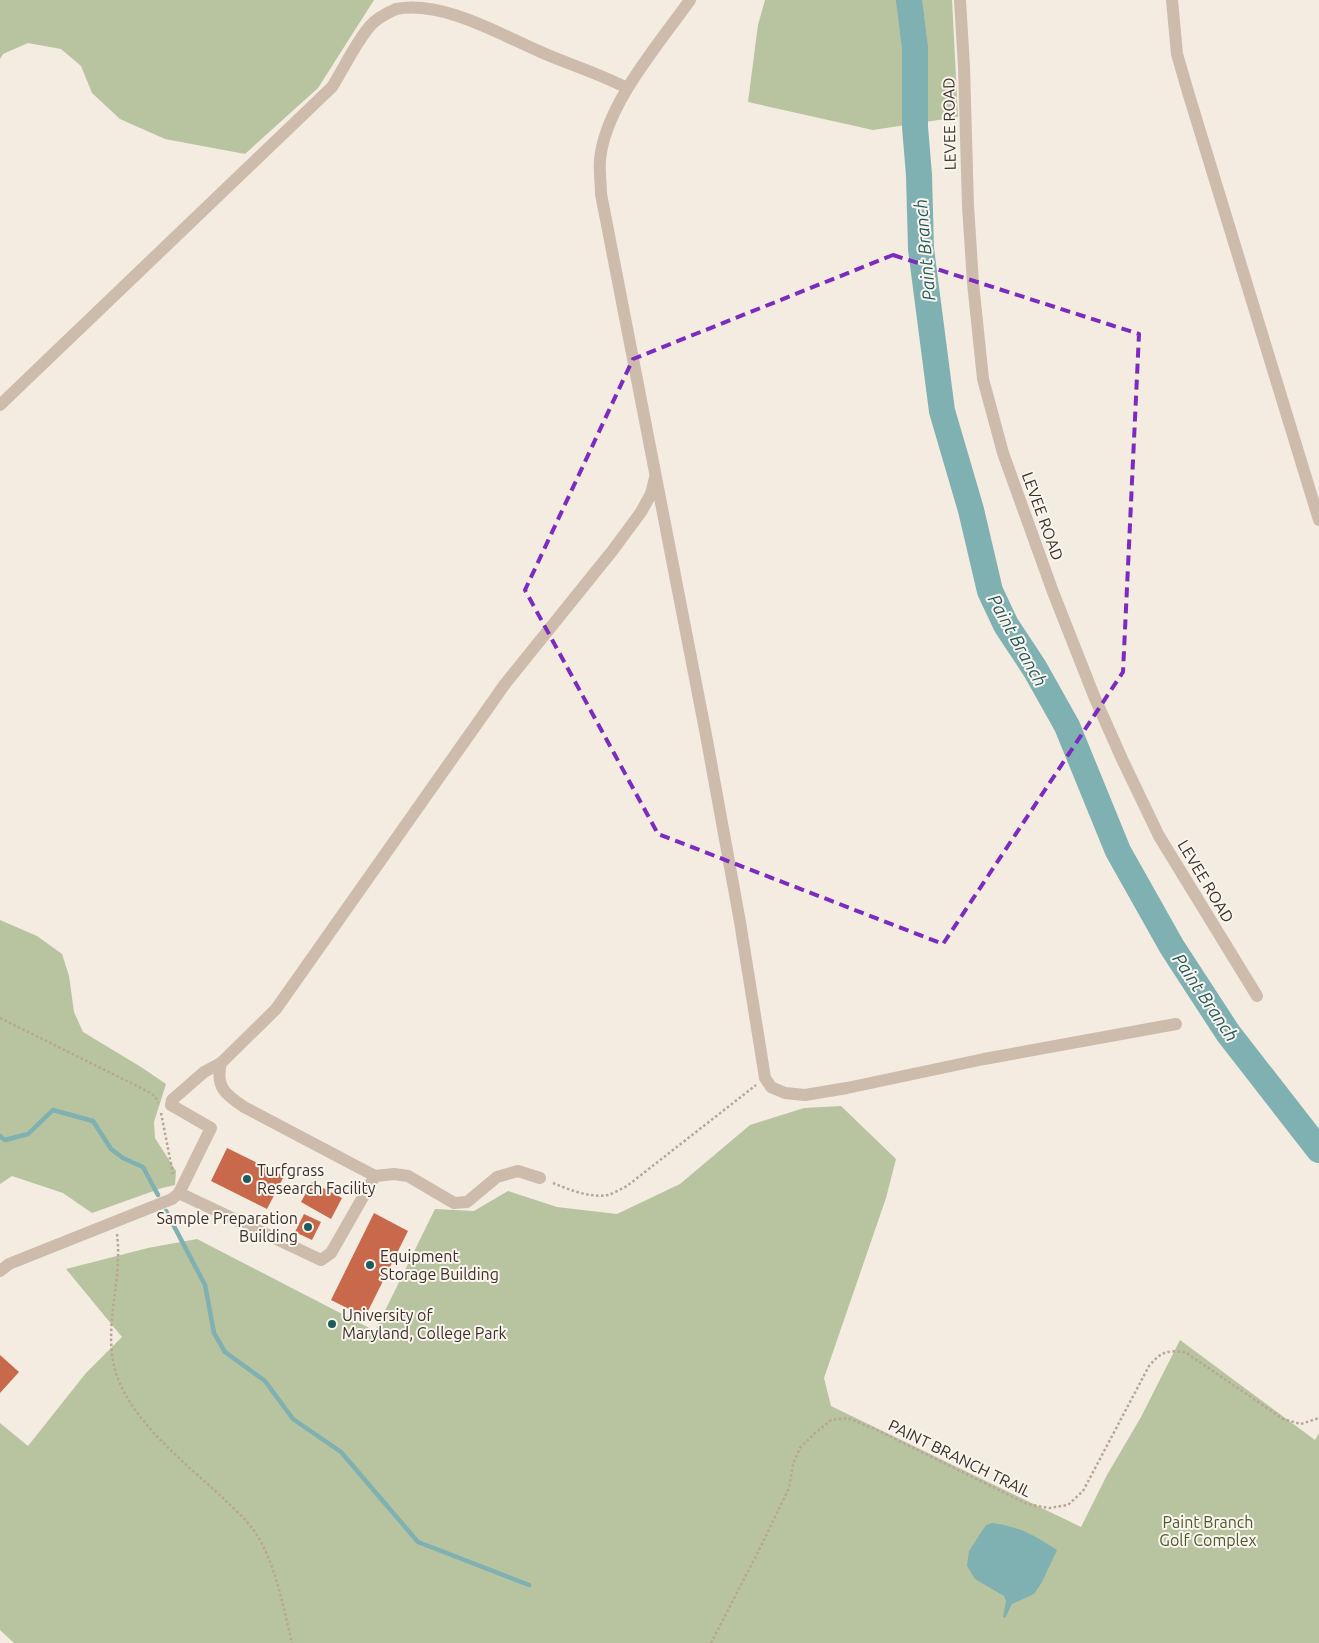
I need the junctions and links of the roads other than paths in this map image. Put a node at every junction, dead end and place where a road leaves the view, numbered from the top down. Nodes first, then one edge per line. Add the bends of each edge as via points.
1 (690, 0) edge
2 (960, 0) edge
3 (1172, 0) edge
4 (627, 88) junction
5 (0, 404) edge
6 (656, 476) junction
7 (1319, 520) edge
8 (1257, 996) dead end
9 (1176, 1024) dead end
10 (221, 1063) junction
11 (375, 1176) junction
12 (540, 1178) road end
13 (180, 1194) junction
14 (0, 1271) edge

1 - 4 lane
2 - 8 lane, LEVEE ROAD via 974,293 984,379 1003,453 1076,652 1125,766 1160,836
3 - 7 lane via 1177,54
4 - 5 lane via 543,53 456,10 439,5 408,4 394,10 371,24 332,87
4 - 6 lane via 610,122 600,159 601,194
6 - 9 lane via 740,922 765,1078 771,1087 785,1094 805,1095
6 - 10 lane via 651,494 613,550 505,684 276,1009
10 - 11 lane via 220,1084 228,1096
10 - 13 lane via 204,1072 172,1100 171,1105 211,1128
11 - 12 lane via 408,1176 454,1202 467,1202 496,1177 518,1171
11 - 13 lane via 331,1253 321,1260
13 - 14 lane via 9,1264

